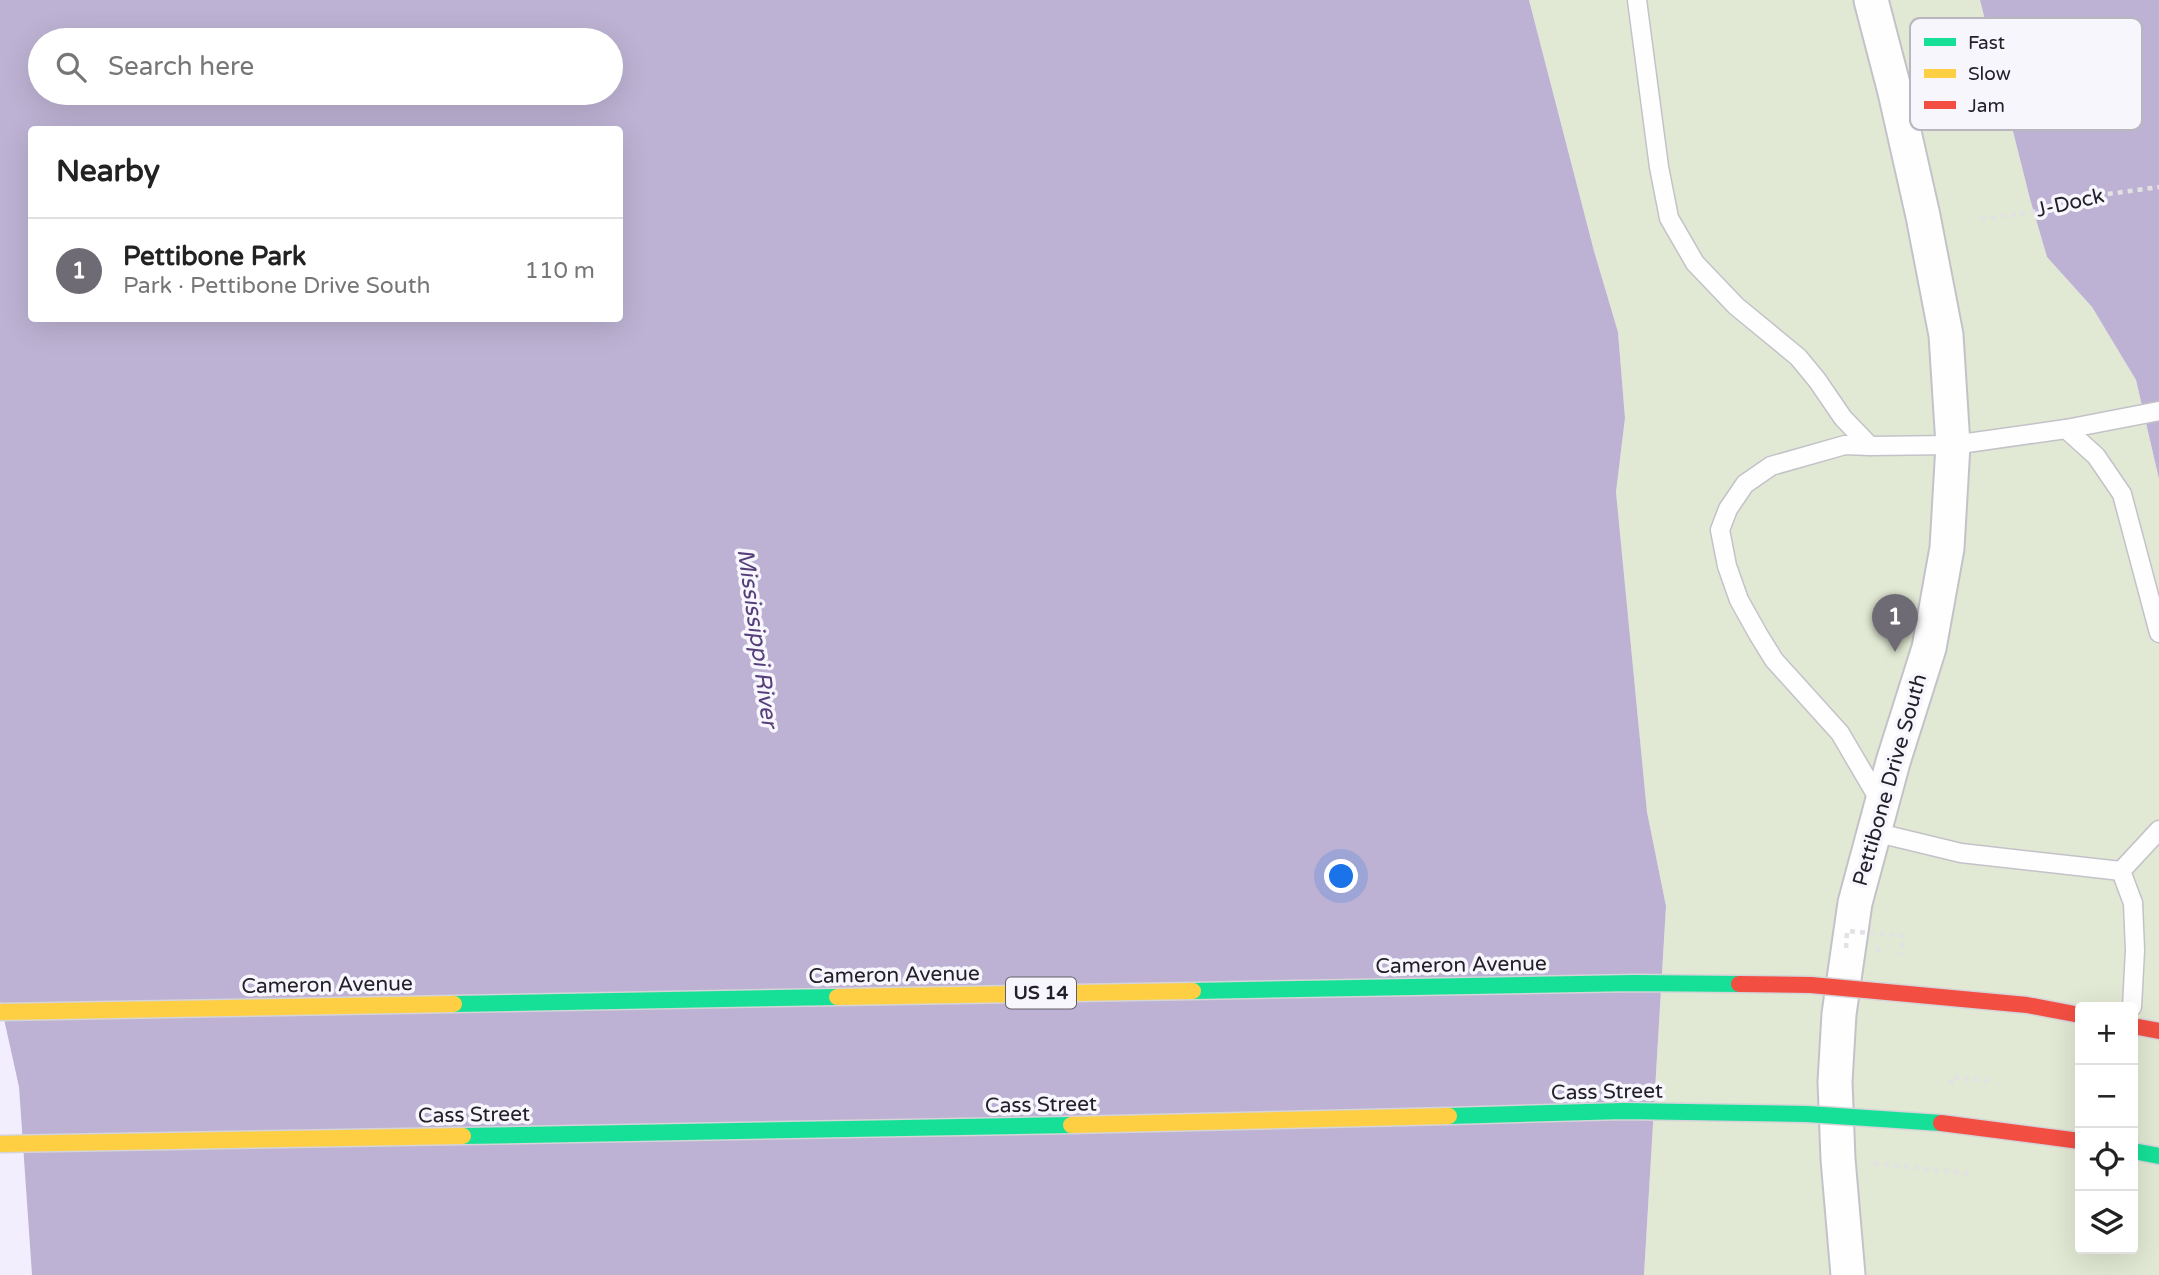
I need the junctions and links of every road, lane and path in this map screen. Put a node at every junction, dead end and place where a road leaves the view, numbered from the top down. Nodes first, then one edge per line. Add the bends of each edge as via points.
1 (1637, 0) edge
2 (1871, 0) edge
3 (2159, 187) edge
4 (1981, 219) dead end
5 (2159, 411) edge
6 (2066, 429) junction
7 (1952, 444) junction
8 (1870, 446) junction
9 (2159, 633) edge
10 (1878, 817) junction
11 (2159, 830) edge
12 (2121, 871) junction
13 (1879, 942) dead end
14 (1846, 948) dead end
15 (1877, 960) dead end
16 (1901, 962) dead end
17 (2132, 1002) edge
18 (0, 1012) edge
19 (2075, 1014) edge
20 (2138, 1027) edge
21 (2159, 1031) edge
22 (2075, 1140) edge
23 (0, 1144) edge
24 (2138, 1152) edge
25 (2159, 1156) edge
26 (1838, 1159) junction
27 (1974, 1174) dead end
28 (1848, 1275) edge

1 - 8 lane via 1669,218 1695,263 1736,306 1798,357
2 - 7 street, Pettibone Drive South via 1923,216 1946,335
3 - 4 path, J-Dock
5 - 6 lane
6 - 7 lane
6 - 9 lane via 2096,456 2122,494
7 - 8 lane
7 - 10 street, Pettibone Drive South via 1947,548 1929,649
8 - 10 lane via 1845,445 1772,466 1745,484 1720,530 1739,600 1773,660 1840,733
10 - 12 lane via 1961,853
10 - 26 street, Pettibone Drive South via 1855,903 1839,1014 1835,1082
11 - 12 lane
12 - 17 lane via 2133,903
13 - 15 path, bridge
14 - 16 path, bridge via 1847,931 1903,936
18 - 19 main road, Cameron Avenue / US 14, bridge via 1634,983 1811,985 2026,1005
20 - 21 main road
22 - 23 main road, Cass Street, bridge via 1950,1123 1807,1114 1624,1111 1278,1122
24 - 25 main road
26 - 27 path
26 - 28 street, Pettibone Drive South

